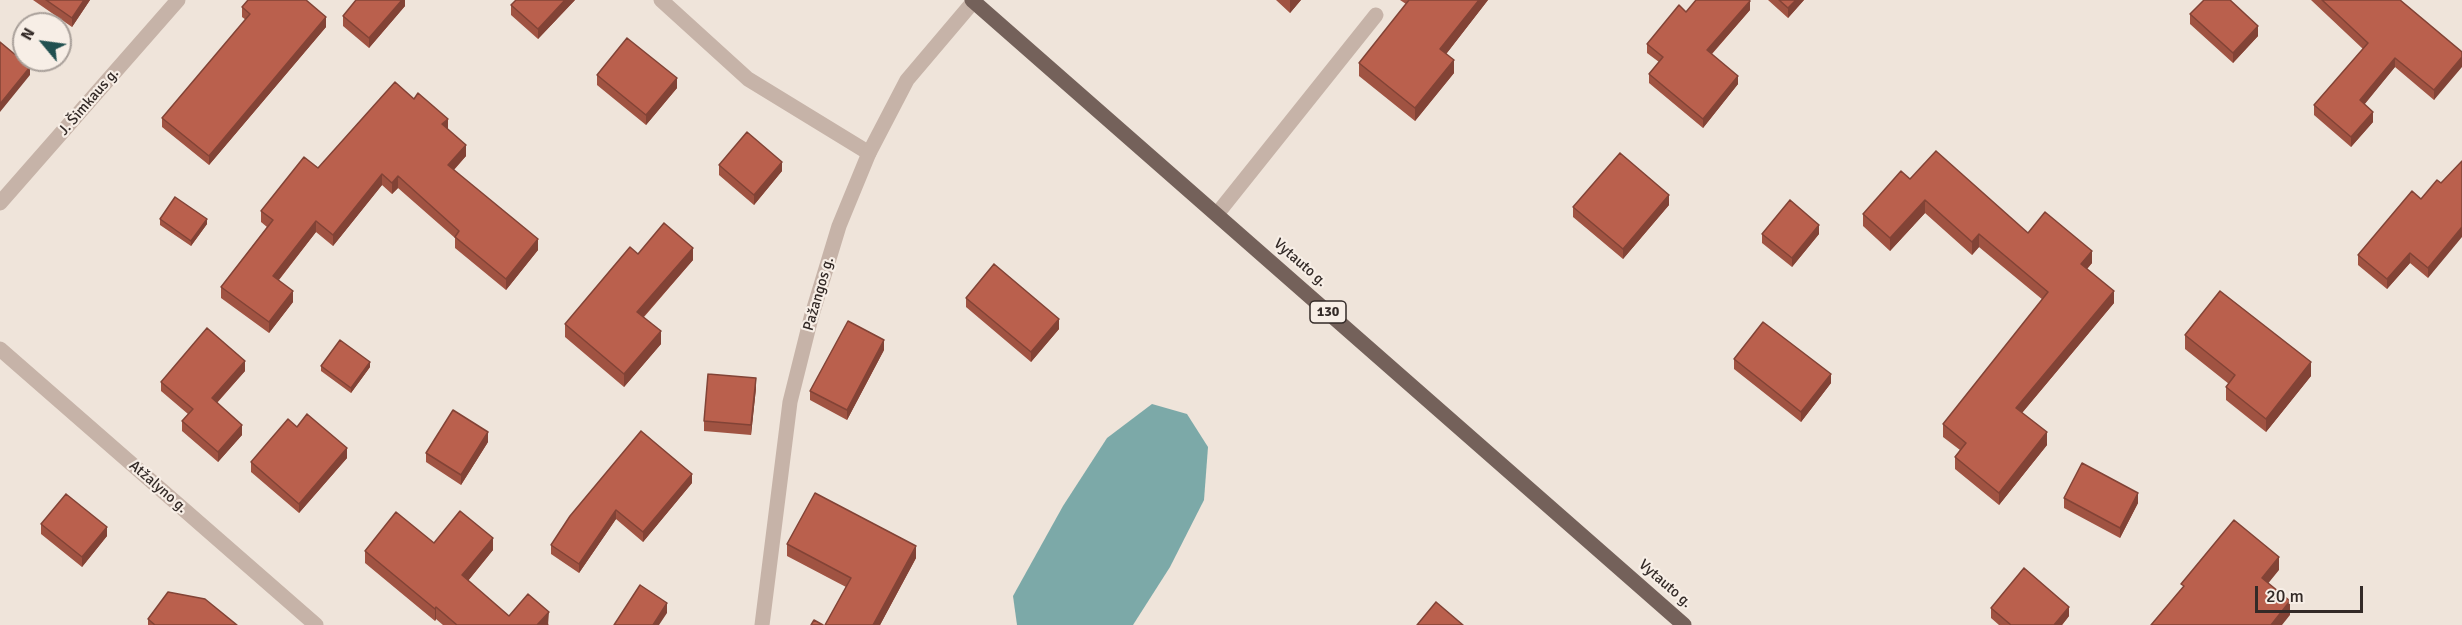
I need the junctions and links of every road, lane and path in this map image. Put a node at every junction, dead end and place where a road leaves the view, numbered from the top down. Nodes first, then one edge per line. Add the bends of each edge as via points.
1 (178, 0) edge
2 (661, 0) edge
3 (973, 1) edge
4 (1376, 15) dead end
5 (869, 153) junction
6 (0, 203) edge
7 (1217, 214) junction
8 (0, 349) edge
9 (316, 625) edge
10 (762, 625) edge
11 (1684, 625) edge

1 - 6 street, J. Šimkaus g.
2 - 5 street via 748,79
3 - 5 street, Pažangos g. via 907,80
3 - 7 main road, Vytauto g. / 130
4 - 7 street
5 - 10 street, Pažangos g. via 839,226 790,402
7 - 11 main road, Vytauto g. / 130
8 - 9 street, Atžalyno g.

